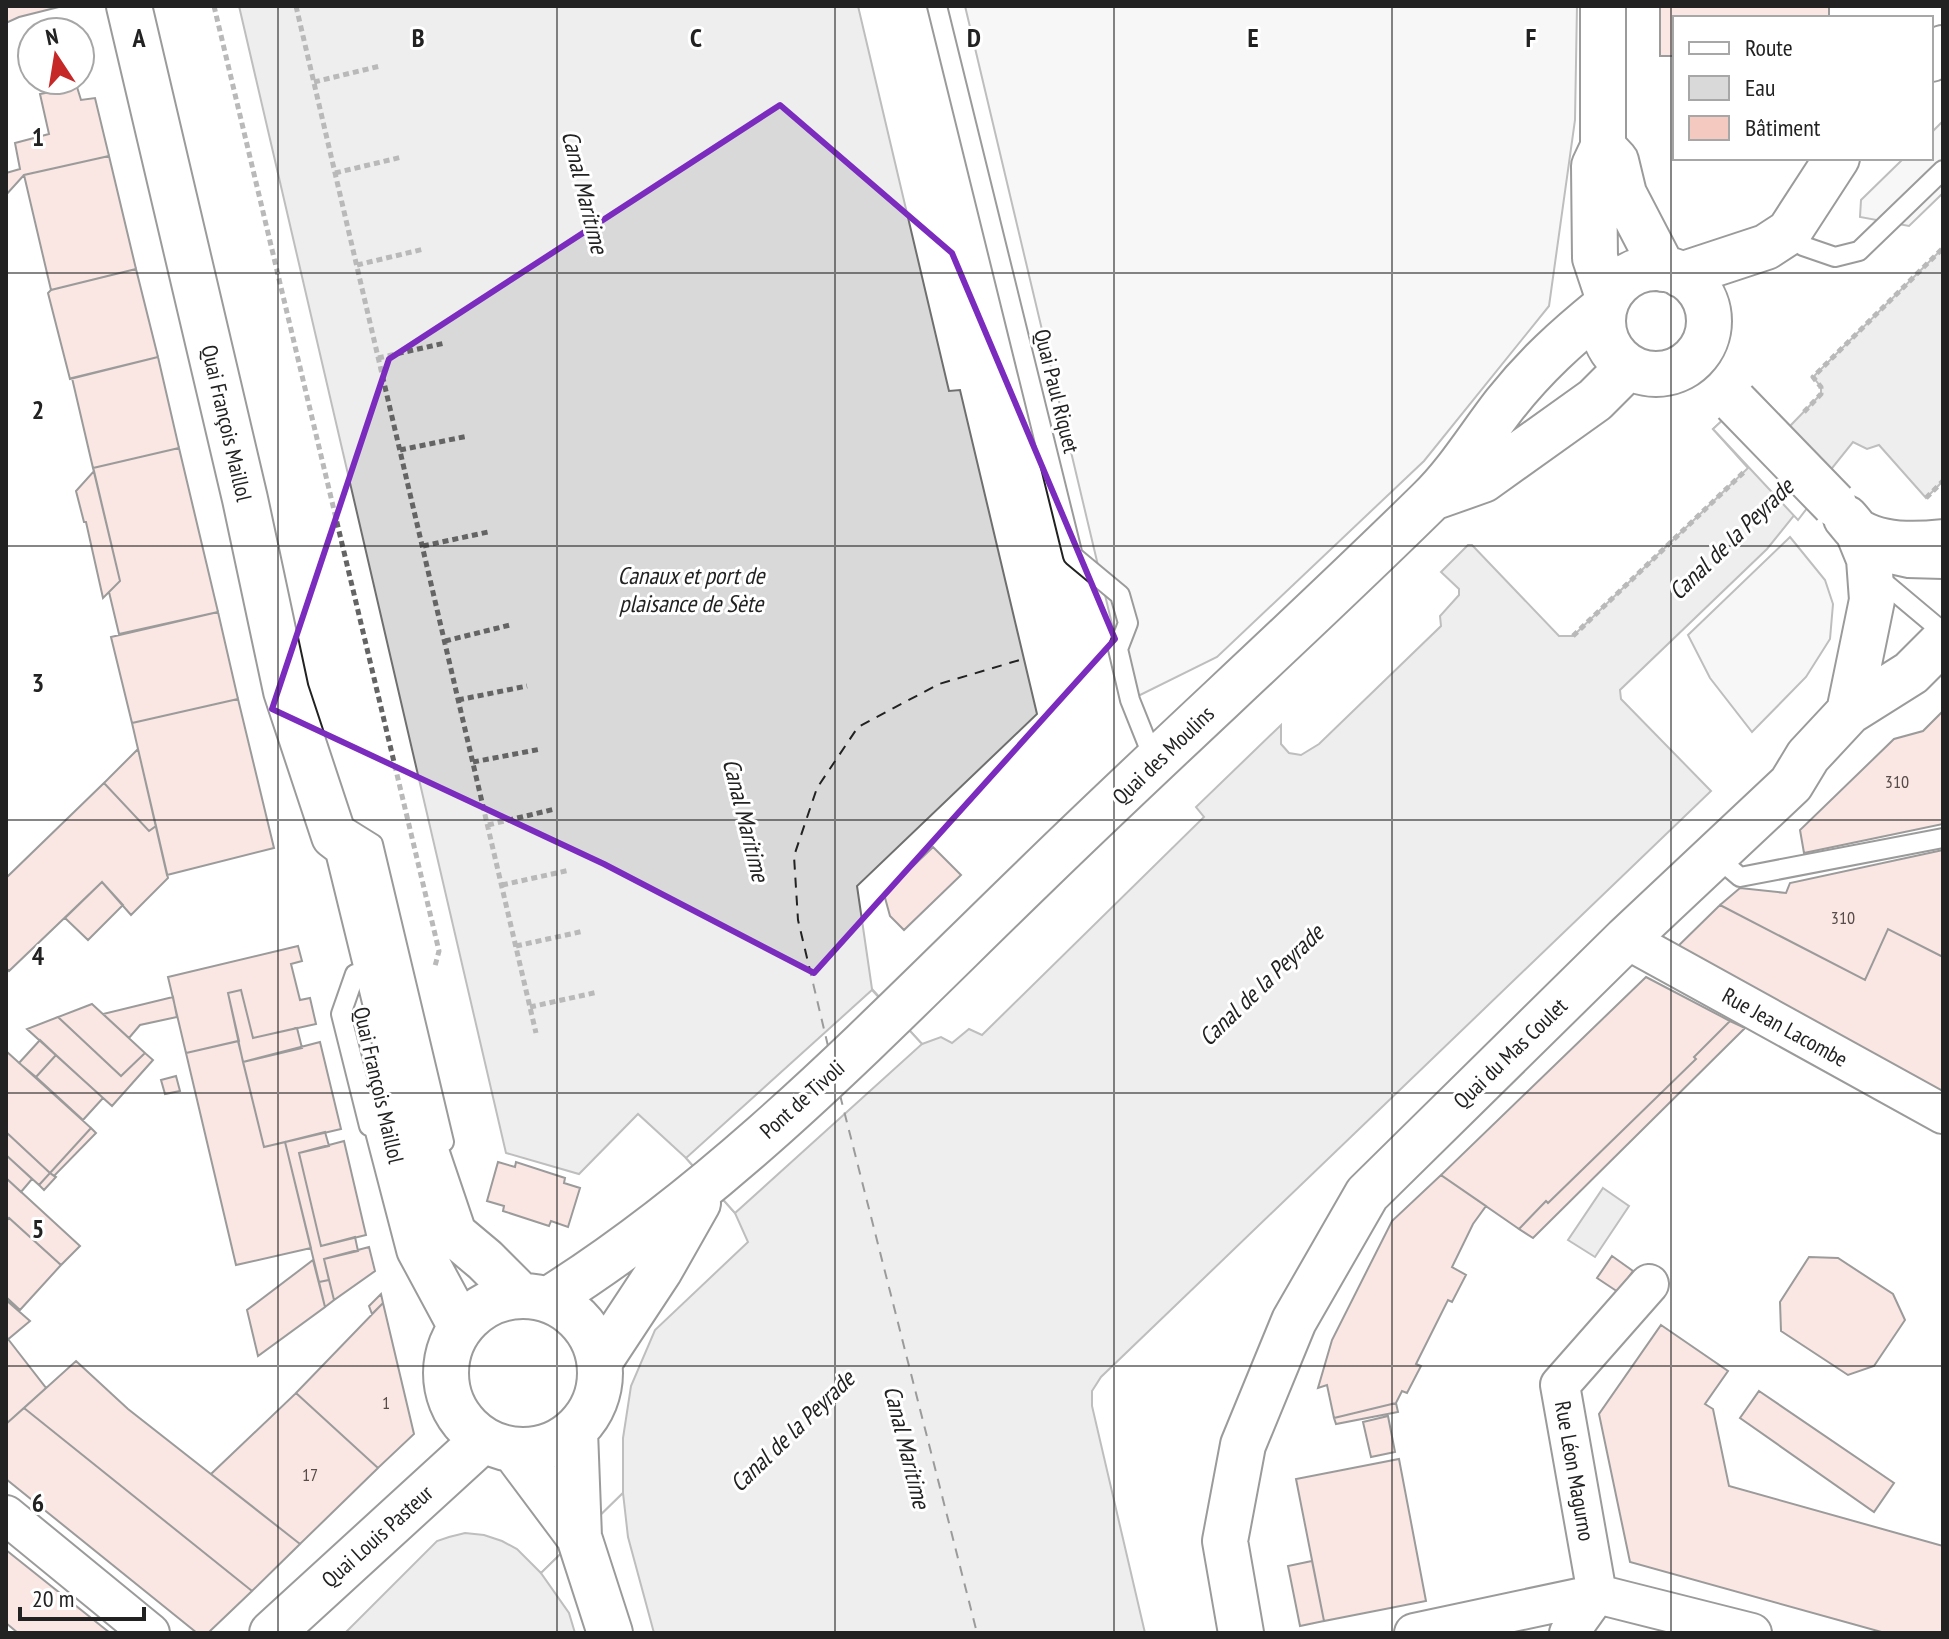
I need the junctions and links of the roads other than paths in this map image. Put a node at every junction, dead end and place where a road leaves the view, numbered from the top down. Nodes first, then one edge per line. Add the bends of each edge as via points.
1 (129, 6) edge
2 (937, 6) edge
3 (1603, 6) edge
4 (1603, 147) junction
5 (1836, 160) edge
6 (1943, 170) edge
7 (1789, 232) junction
8 (1672, 272) junction
9 (1606, 302) junction
10 (1692, 361) junction
11 (1628, 367) junction
12 (1433, 498) junction
13 (1858, 541) junction
14 (1943, 542) edge
15 (1943, 569) edge
16 (1943, 632) edge
17 (1943, 641) edge
18 (1849, 712) junction
19 (1155, 763) junction
20 (331, 826) junction
21 (1943, 838) edge
22 (1714, 855) junction
23 (1626, 939) junction
24 (355, 974) junction
25 (895, 1014) joint
26 (1943, 1114) edge
27 (708, 1183) junction
28 (1649, 1284) dead end
29 (534, 1297) junction
30 (453, 1313) junction
31 (600, 1361) junction
32 (575, 1431) junction
33 (498, 1445) junction
34 (6, 1515) edge
35 (579, 1537) junction
36 (1597, 1594) junction
37 (150, 1633) edge
38 (272, 1633) edge
39 (610, 1633) edge
40 (1241, 1633) edge
41 (1414, 1633) edge
42 (1569, 1633) edge
43 (1752, 1633) edge

1 - 20 main road, Quai François Maillol via 286,691
2 - 19 lane, Quai Paul Riquet via 1073,556 1120,595 1128,623 1118,649 1130,700
3 - 4 main road
4 - 8 main road via 1616,161 1624,194
4 - 9 main road via 1594,166 1595,258
5 - 7 main road
6 - 7 lane via 1859,251 1835,257 1803,246
7 - 8 main road via 1766,247
8 - 9 main road via 1647,269 1631,274
8 - 10 main road via 1695,285 1709,315 1708,332
9 - 11 main road via 1604,335
9 - 12 main road, Quai des Moulins via 1555,346
10 - 11 main road via 1661,374
10 - 13 main road, bridge
11 - 12 main road via 1595,400 1483,480
12 - 19 main road, Quai des Moulins
13 - 14 main road
13 - 15 lane via 1908,568
13 - 16 lane
13 - 18 main road via 1872,600
17 - 18 main road, Quai du Mas Coulet via 1911,673
18 - 22 main road, Quai du Mas Coulet via 1808,756 1791,784
19 - 25 main road, Quai des Moulins
20 - 24 main road, Quai François Maillol via 327,852
20 - 29 main road, Quai François Maillol via 347,846 411,1107 454,1234
21 - 22 lane via 1740,877
22 - 23 main road, Quai du Mas Coulet
23 - 26 street, Rue Jean Lacombe
23 - 40 main road, Quai du Mas Coulet via 1367,1194 1294,1321 1243,1445 1225,1541
24 - 30 main road, Quai François Maillol via 371,1061 419,1249
24 - 30 lane via 341,1014 400,1249
25 - 27 main road, Pont de Tivoli
27 - 29 main road, Pont de Tivoli via 639,1239
27 - 31 main road via 660,1270
28 - 36 street, Rue Léon Magurno via 1560,1385
29 - 30 main road via 498,1300 477,1311
29 - 31 main road via 567,1309 583,1322
30 - 33 main road via 446,1375 450,1400 463,1423
31 - 32 main road via 600,1386 592,1410
32 - 33 main road via 547,1446
32 - 35 main road
33 - 35 main road
33 - 38 main road, Quai Louis Pasteur
34 - 37 street
35 - 39 main road
36 - 41 street
36 - 42 street
36 - 43 street

